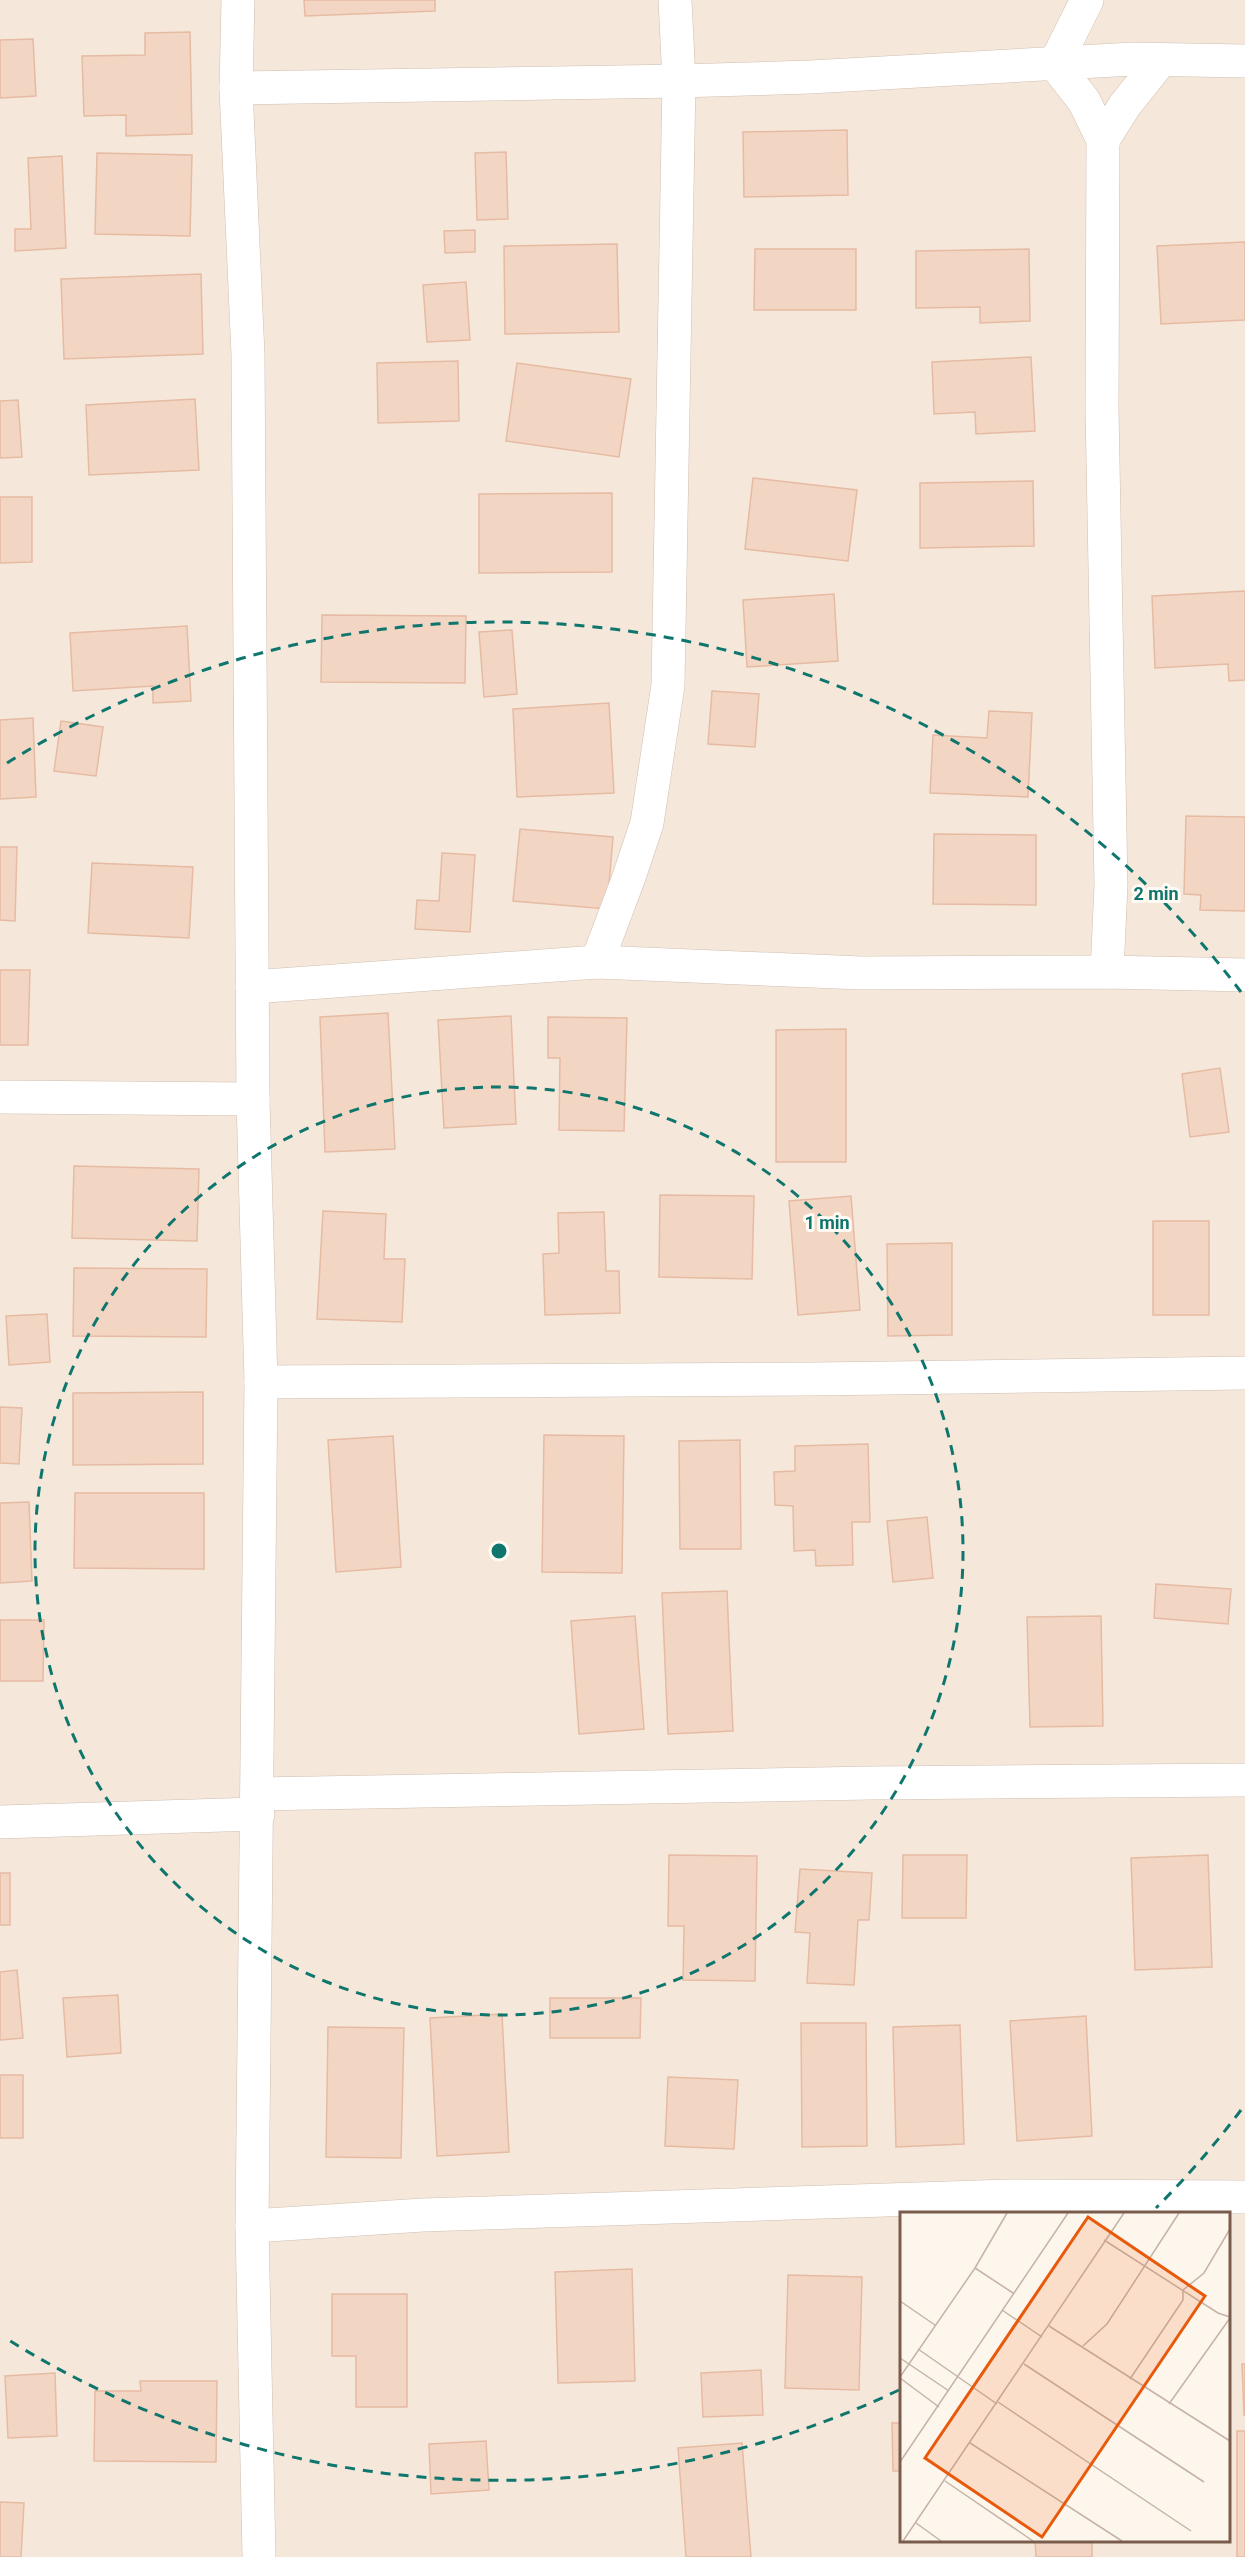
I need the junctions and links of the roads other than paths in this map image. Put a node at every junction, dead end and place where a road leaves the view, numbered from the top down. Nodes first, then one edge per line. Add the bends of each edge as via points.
1 (238, 0) edge
2 (675, 0) edge
3 (1087, 0) edge
4 (1161, 60) junction
5 (1245, 61) edge
6 (1055, 64) junction
7 (679, 81) junction
8 (236, 88) junction
9 (1103, 140) junction
10 (597, 962) junction
11 (1107, 972) junction
12 (1245, 975) edge
13 (252, 987) junction
14 (0, 1097) edge
15 (253, 1099) junction
16 (1245, 1373) edge
17 (261, 1382) junction
18 (1245, 1780) edge
19 (257, 1804) junction
20 (0, 1822) edge
21 (1245, 2197) edge
22 (252, 2226) junction
23 (259, 2557) edge

1 - 8 street
2 - 7 street
3 - 6 street
4 - 5 street
4 - 6 street
4 - 9 street
6 - 7 street
6 - 9 street via 1084,101
7 - 8 street
7 - 10 street via 668,685 647,823
8 - 13 street via 248,355
9 - 11 street via 1102,409 1111,885
10 - 11 street via 861,973
10 - 13 street
11 - 12 street
13 - 15 street
14 - 15 street
15 - 17 street
16 - 17 street
17 - 19 street
18 - 19 street via 870,1783
19 - 20 street
19 - 22 street
21 - 22 street via 1009,2196 423,2215
22 - 23 street

